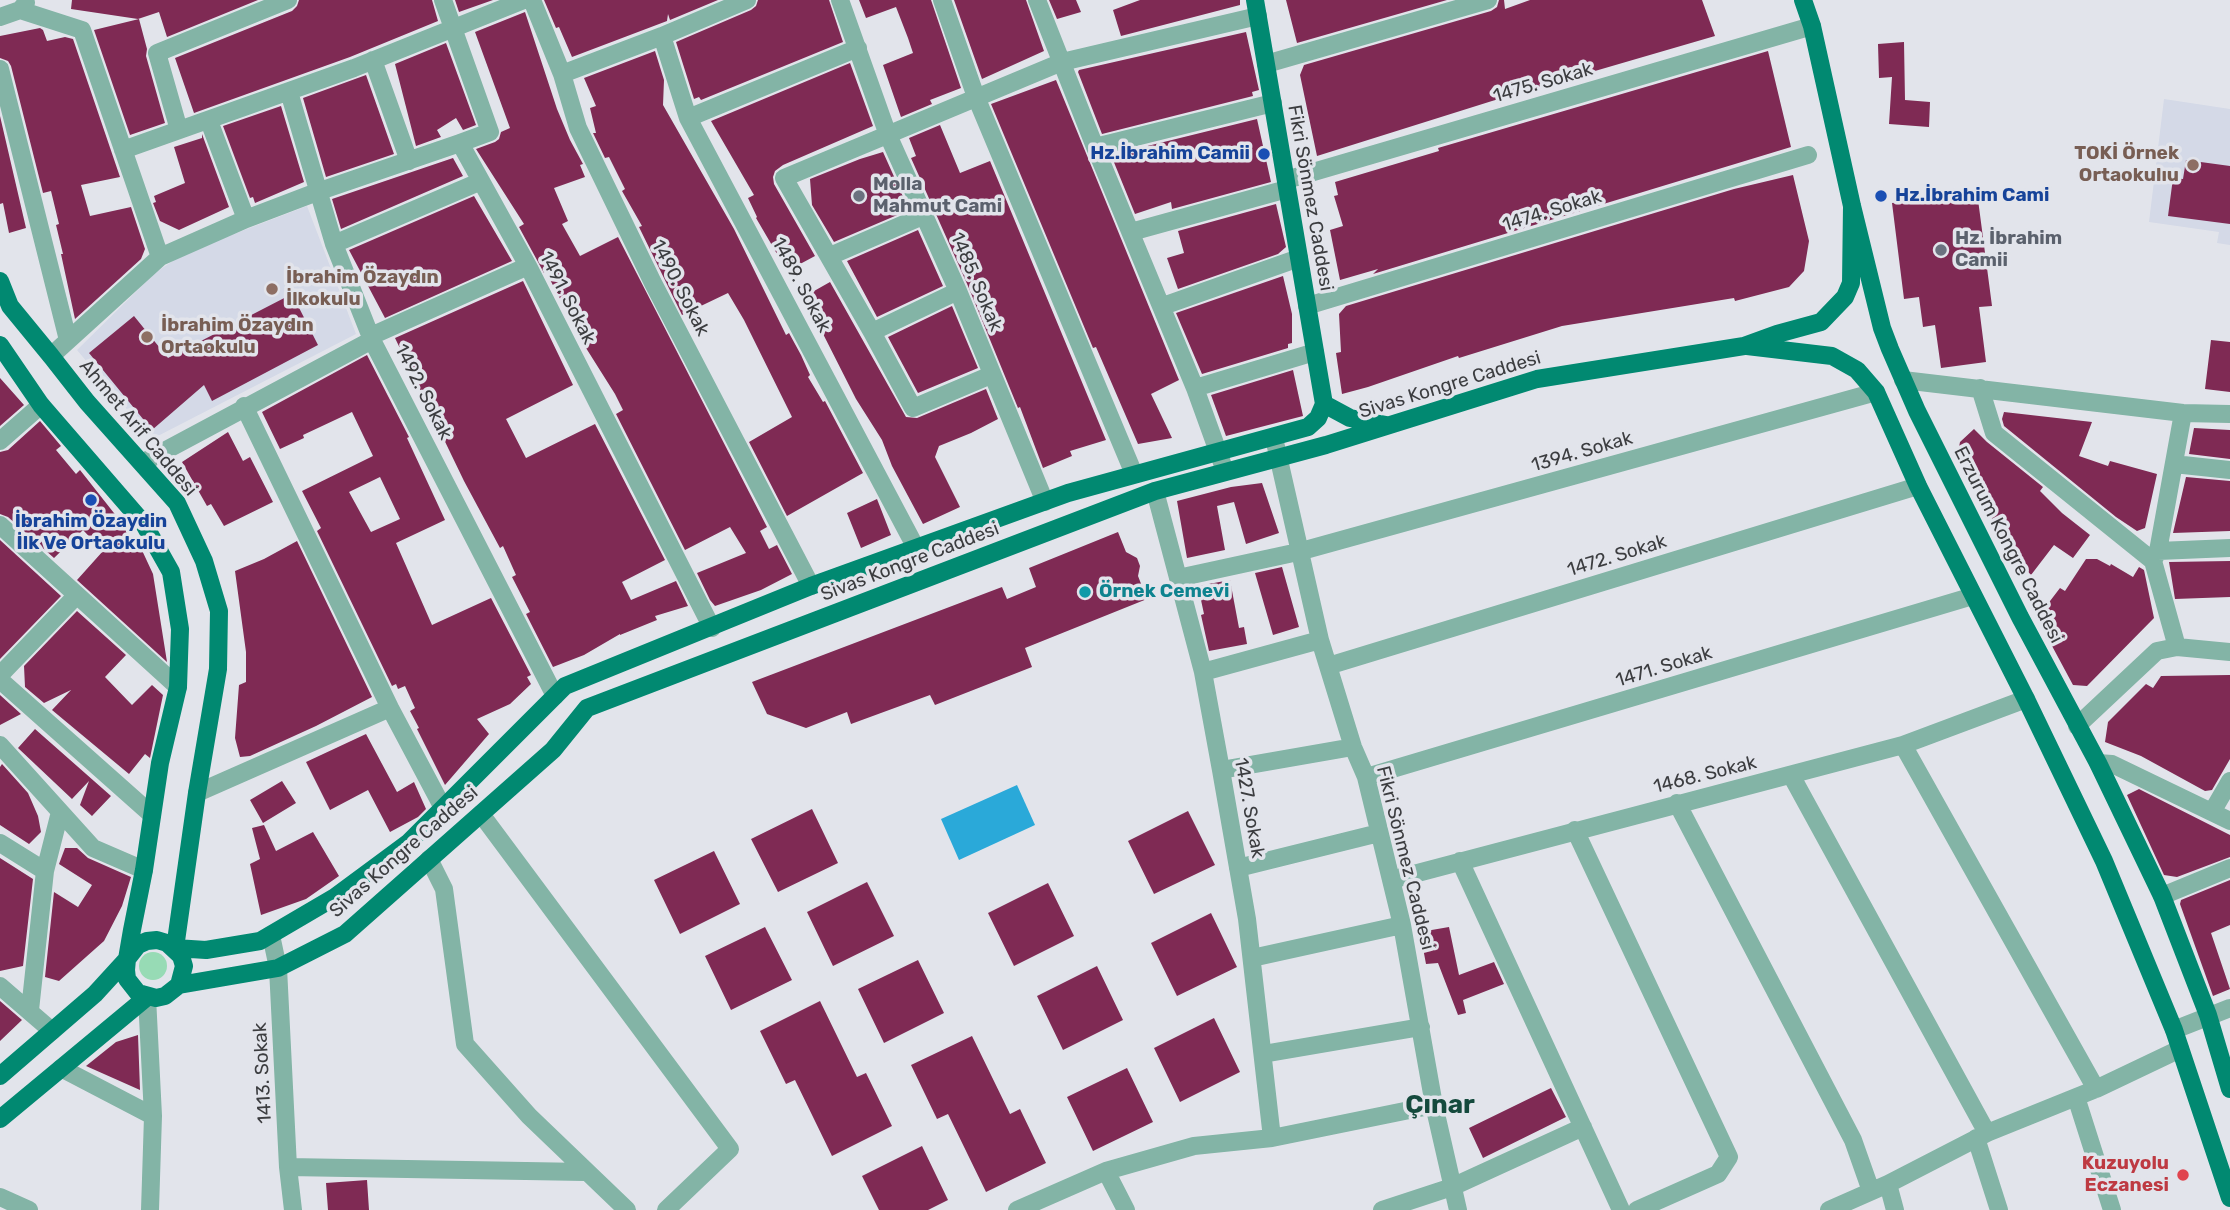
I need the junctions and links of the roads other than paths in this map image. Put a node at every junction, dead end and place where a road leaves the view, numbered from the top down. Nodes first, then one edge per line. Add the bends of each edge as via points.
1 (288, 0) edge
2 (443, 0) edge
3 (524, 0) edge
4 (532, 0) edge
5 (747, 0) edge
6 (840, 0) edge
7 (942, 0) edge
8 (1037, 0) edge
9 (1488, 0) edge
10 (1803, 0) edge
11 (1813, 0) edge
12 (24, 5) edge
13 (1256, 8) edge
14 (0, 17) edge
15 (1811, 26) junction
16 (453, 28) junction
17 (662, 36) junction
18 (858, 48) junction
19 (373, 60) junction
20 (1062, 62) junction
21 (1266, 64) junction
22 (0, 69) edge
23 (562, 74) junction
24 (289, 92) junction
25 (976, 97) junction
26 (1273, 103) junction
27 (688, 118) junction
28 (209, 121) junction
29 (179, 130) junction
30 (888, 135) junction
31 (460, 143) junction
32 (1095, 147) junction
33 (123, 150) junction
34 (1808, 155) dead end
35 (410, 161) junction
36 (479, 182) junction
37 (1286, 185) junction
38 (317, 192) junction
39 (1852, 206) junction
40 (925, 215) junction
41 (246, 219) junction
42 (1131, 232) junction
43 (334, 244) junction
44 (830, 256) junction
45 (160, 257) junction
46 (1299, 258) junction
47 (528, 266) junction
48 (0, 281) edge
49 (958, 291) junction
50 (1163, 306) junction
51 (1307, 306) junction
52 (872, 332) junction
53 (372, 338) junction
54 (68, 340) junction
55 (1744, 346) junction
56 (1, 348) edge
57 (1315, 352) junction
58 (51, 356) junction
59 (991, 375) junction
60 (1903, 380) junction
61 (1195, 388) junction
62 (1980, 388) junction
63 (1876, 392) junction
64 (1324, 404) junction
65 (41, 405) junction
66 (244, 406) junction
67 (2183, 413) junction
68 (2230, 414) edge
69 (1388, 425) junction
70 (1274, 438) junction
71 (0, 440) edge
72 (1219, 452) junction
73 (1279, 458) junction
74 (142, 463) junction
75 (2174, 464) junction
76 (2230, 470) edge
77 (1225, 471) junction
78 (1134, 474) junction
79 (1918, 486) junction
80 (1155, 491) junction
81 (1045, 502) junction
82 (0, 525) edge
83 (916, 548) junction
84 (2230, 548) edge
85 (1298, 552) junction
86 (2156, 556) junction
87 (1178, 578) junction
88 (811, 586) junction
89 (76, 596) junction
90 (1973, 596) junction
91 (712, 628) junction
92 (1320, 640) junction
93 (2177, 647) junction
94 (2230, 652) edge
95 (1328, 666) junction
96 (1203, 673) junction
97 (0, 677) edge
98 (178, 687) junction
99 (555, 696) junction
100 (2026, 699) junction
101 (390, 708) junction
102 (2077, 726) junction
103 (0, 745) edge
104 (1903, 746) junction
105 (1353, 747) junction
106 (2098, 763) junction
107 (1221, 770) junction
108 (1791, 775) junction
109 (1366, 778) junction
110 (2230, 781) edge
111 (197, 793) junction
112 (1677, 803) junction
113 (443, 808) junction
114 (60, 812) junction
115 (2212, 812) junction
116 (481, 814) junction
117 (152, 815) junction
118 (2230, 821) edge
119 (1576, 830) junction
120 (1379, 833) junction
121 (0, 843) edge
122 (429, 859) junction
123 (1460, 861) junction
124 (1238, 867) junction
125 (2230, 868) edge
126 (144, 870) junction
127 (45, 871) junction
128 (1391, 880) junction
129 (2162, 896) junction
130 (1402, 925) junction
131 (271, 935) junction
132 (175, 948) junction
133 (1252, 958) junction
134 (127, 959) junction
135 (278, 968) junction
136 (179, 985) junction
137 (0, 986) edge
138 (147, 997) junction
139 (2230, 1008) edge
140 (30, 1010) junction
141 (2207, 1015) junction
142 (1421, 1027) junction
143 (2174, 1030) junction
144 (52, 1031) junction
145 (2180, 1049) junction
146 (1263, 1054) junction
147 (61, 1068) junction
148 (0, 1076) edge
149 (2096, 1089) junction
150 (2230, 1089) edge
151 (2076, 1097) junction
152 (1434, 1105) junction
153 (153, 1116) junction
154 (0, 1119) edge
155 (1583, 1127) junction
156 (1982, 1135) junction
157 (1272, 1138) junction
158 (288, 1167) junction
159 (1106, 1171) junction
160 (585, 1172) junction
161 (1452, 1187) junction
162 (1879, 1188) junction
163 (0, 1197) edge
164 (2230, 1198) edge
165 (290, 1205) edge
166 (29, 1210) edge
167 (150, 1210) edge
168 (627, 1210) edge
169 (666, 1210) edge
170 (1017, 1210) edge
171 (1126, 1210) edge
172 (1382, 1210) edge
173 (1458, 1210) edge
174 (1622, 1210) edge
175 (1637, 1210) edge
176 (1829, 1210) edge
177 (1895, 1210) edge
178 (1999, 1210) edge
179 (2112, 1210) edge

1 - 29 street via 158,53
2 - 16 street
3 - 16 street
4 - 23 street, 1490. Sokak
5 - 17 street
6 - 18 street, 1485. Sokak
7 - 25 street
8 - 20 street
9 - 21 street
10 - 15 main road, Erzurum Kongre Caddesi
11 - 15 main road
12 - 14 street
12 - 33 street via 82,30
13 - 20 street
13 - 21 main road, Fikri Sönmez Caddesi
15 - 37 street, 1475. Sokak
15 - 39 main road, Erzurum Kongre Caddesi
16 - 19 street
16 - 31 street via 490,132
17 - 23 street
17 - 27 street, 1489. Sokak
18 - 27 street
18 - 30 street, 1485. Sokak
19 - 24 street
19 - 35 street
20 - 25 street
20 - 32 street
21 - 26 main road, Fikri Sönmez Caddesi
22 - 54 street
23 - 88 street, 1490. Sokak via 578,128 653,283
24 - 28 street
24 - 38 street, 1492. Sokak
25 - 30 street
25 - 78 street
26 - 32 street
26 - 37 main road, Fikri Sönmez Caddesi
27 - 83 street, 1489. Sokak
28 - 29 street
28 - 41 street
29 - 33 street
30 - 40 street, 1485. Sokak
30 - 44 street via 784,178
31 - 35 street
31 - 36 street, 1491. Sokak
32 - 42 street
33 - 45 street
34 - 51 street, 1474. Sokak
35 - 38 street
36 - 43 street
36 - 47 street, 1491. Sokak
37 - 42 street, 1475. Sokak
37 - 46 main road, Fikri Sönmez Caddesi
38 - 41 street
38 - 43 street, 1492. Sokak
39 - 55 main road, Sivas Kongre Caddesi via 1853,265 1845,296 1821,322
39 - 60 main road, Erzurum Kongre Caddesi via 1882,328
40 - 44 street
40 - 49 street, 1485. Sokak
41 - 45 street
42 - 50 street
43 - 53 street, 1492. Sokak
44 - 52 street
45 - 54 street
46 - 50 street
46 - 51 main road, Fikri Sönmez Caddesi
47 - 53 street
47 - 91 street, 1491. Sokak
48 - 58 main road, Ahmet Arif Caddesi via 10,306
49 - 52 street
49 - 59 street, 1485. Sokak
50 - 61 street
51 - 57 main road, Fikri Sönmez Caddesi
52 - 59 street via 913,408
53 - 66 street
53 - 99 street, 1492. Sokak
54 - 58 street
55 - 63 main road, Sivas Kongre Caddesi via 1832,356 1857,370
55 - 69 main road, Sivas Kongre Caddesi via 1537,379
56 - 65 main road
57 - 61 street
57 - 64 main road, Fikri Sönmez Caddesi
58 - 74 main road, Ahmet Arif Caddesi
59 - 81 street, 1485. Sokak
60 - 62 street
60 - 102 main road, Erzurum Kongre Caddesi
61 - 72 street
62 - 67 street
62 - 86 street via 1994,433
63 - 79 main road
63 - 85 street, 1394. Sokak
64 - 69 main road via 1350,418
64 - 70 main road, Sivas Kongre Caddesi via 1308,427
65 - 71 street
65 - 98 main road via 144,524 171,572 180,629
66 - 74 street
66 - 101 street
67 - 68 street
67 - 75 street
69 - 73 main road, Sivas Kongre Caddesi
70 - 72 main road, Sivas Kongre Caddesi
70 - 73 street, Fikri Sönmez Caddesi
72 - 77 street
72 - 78 main road, Sivas Kongre Caddesi
73 - 77 main road, Sivas Kongre Caddesi
73 - 85 street, Fikri Sönmez Caddesi
74 - 111 main road, Ahmet Arif Caddesi via 177,503 204,561 219,611 218,669
75 - 76 street
75 - 86 street
77 - 80 main road, Sivas Kongre Caddesi
78 - 81 main road, Sivas Kongre Caddesi
79 - 90 main road
79 - 95 street, 1472. Sokak
80 - 87 street, 1427. Sokak
80 - 116 main road, Sivas Kongre Caddesi via 587,708 553,750
81 - 83 main road, Sivas Kongre Caddesi
82 - 89 street
83 - 88 main road, Sivas Kongre Caddesi
84 - 86 street
85 - 87 street, 1394. Sokak
85 - 92 street, Fikri Sönmez Caddesi
86 - 93 street
87 - 96 street, 1427. Sokak
88 - 91 main road, Sivas Kongre Caddesi
89 - 97 street
89 - 98 street
90 - 100 main road
90 - 109 street, 1471. Sokak
91 - 99 main road, Sivas Kongre Caddesi via 565,686
92 - 95 street, Fikri Sönmez Caddesi
92 - 96 street
93 - 94 street
93 - 102 street via 2157,651
95 - 105 street, Fikri Sönmez Caddesi
96 - 107 street, 1427. Sokak
97 - 117 street
98 - 117 main road
99 - 113 main road, Sivas Kongre Caddesi
100 - 104 street, 1468. Sokak
100 - 143 main road via 2104,860
101 - 111 street
101 - 113 street
102 - 106 main road, Erzurum Kongre Caddesi
103 - 114 street
104 - 108 street, 1468. Sokak
104 - 149 street
105 - 107 street
105 - 109 street, Fikri Sönmez Caddesi
106 - 115 street via 2112,764
106 - 129 main road, Erzurum Kongre Caddesi
107 - 124 street, 1427. Sokak
108 - 112 street, 1468. Sokak
108 - 156 street
109 - 120 street, Fikri Sönmez Caddesi
110 - 115 street
111 - 132 main road, Ahmet Arif Caddesi
112 - 119 street, 1468. Sokak
112 - 162 street
113 - 131 main road, Sivas Kongre Caddesi via 408,844 335,897
114 - 126 street via 93,848
114 - 127 street
115 - 118 street
116 - 122 main road, Sivas Kongre Caddesi
116 - 169 street via 730,1149
117 - 126 main road
119 - 123 street, 1468. Sokak
119 - 175 street via 1729,1157 1718,1174
120 - 124 street
120 - 128 street, Fikri Sönmez Caddesi
121 - 127 street
122 - 135 main road, Sivas Kongre Caddesi via 345,934
122 - 160 street via 444,890 465,1044
123 - 128 street, 1468. Sokak
123 - 155 street
124 - 133 street, 1427. Sokak
125 - 129 street
126 - 134 main road
127 - 140 street
128 - 130 street, Fikri Sönmez Caddesi
129 - 141 main road, Erzurum Kongre Caddesi
130 - 133 street
130 - 142 street, Fikri Sönmez Caddesi
131 - 132 main road, Sivas Kongre Caddesi via 206,950
131 - 135 street, 1413. Sokak
132 - 134 main road via 147,941
132 - 136 main road, Ahmet Arif Caddesi via 184,966
133 - 146 street, 1427. Sokak
134 - 138 main road via 127,979
134 - 144 main road
135 - 136 main road, Sivas Kongre Caddesi
135 - 158 street, 1413. Sokak
136 - 138 main road via 165,996
137 - 140 street
138 - 147 main road
138 - 153 street
139 - 141 street
140 - 144 street
141 - 143 street
141 - 150 main road, Erzurum Kongre Caddesi
142 - 146 street
142 - 152 street, Fikri Sönmez Caddesi
143 - 145 main road
144 - 148 main road
145 - 149 street
145 - 164 main road
146 - 157 street, 1427. Sokak
147 - 153 street
147 - 154 main road
149 - 151 street
151 - 156 street
151 - 179 street
152 - 157 street
152 - 161 street, Fikri Sönmez Caddesi
153 - 167 street
155 - 161 street
155 - 174 street
156 - 162 street
156 - 178 street
157 - 159 street via 1194,1146
158 - 160 street
158 - 165 street, 1413. Sokak
159 - 170 street
159 - 171 street
160 - 168 street
161 - 172 street
161 - 173 street, Fikri Sönmez Caddesi
162 - 176 street
162 - 177 street
163 - 166 street

